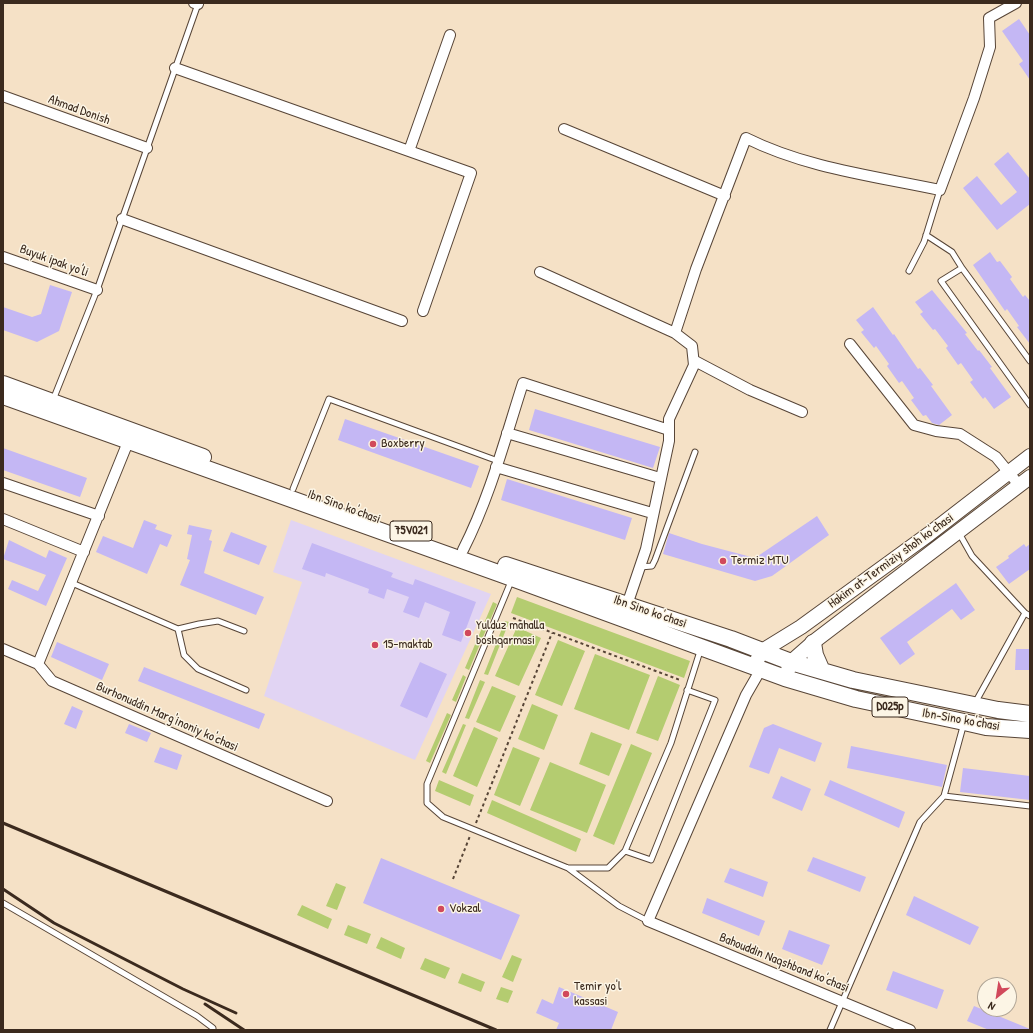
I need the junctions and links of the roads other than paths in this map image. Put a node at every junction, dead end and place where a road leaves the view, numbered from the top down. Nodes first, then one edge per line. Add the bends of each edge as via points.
1 (197, 3) edge
2 (1016, 3) edge
3 (450, 35) dead end
4 (175, 68) junction
5 (3, 96) edge
6 (564, 129) dead end
7 (147, 148) junction
8 (409, 151) junction
9 (940, 190) junction
10 (725, 196) junction
11 (122, 219) junction
12 (926, 235) junction
13 (3, 257) edge
14 (962, 268) junction
15 (909, 271) dead end
16 (540, 272) dead end
17 (97, 290) junction
18 (423, 311) dead end
19 (402, 321) dead end
20 (675, 333) junction
21 (850, 344) dead end
22 (695, 361) junction
23 (1030, 361) edge
24 (3, 384) edge
25 (3, 396) edge
26 (52, 402) junction
27 (1030, 405) edge
28 (802, 412) dead end
29 (669, 430) junction
30 (507, 433) junction
31 (128, 442) junction
32 (695, 452) dead end
33 (1030, 456) edge
34 (497, 464) junction
35 (1009, 472) junction
36 (660, 478) junction
37 (1025, 481) edge
38 (3, 483) edge
39 (293, 489) junction
40 (652, 513) junction
41 (99, 516) junction
42 (3, 519) edge
43 (958, 532) junction
44 (463, 550) junction
45 (84, 552) junction
46 (640, 567) junction
47 (512, 578) junction
48 (72, 583) junction
49 (627, 605) junction
50 (1027, 614) edge
51 (178, 630) junction
52 (244, 631) dead end
53 (812, 643) junction
54 (3, 648) edge
55 (701, 648) junction
56 (762, 651) junction
57 (791, 662) junction
58 (38, 664) junction
59 (758, 667) junction
60 (822, 671) junction
61 (784, 678) junction
62 (246, 690) dead end
63 (687, 690) junction
64 (974, 705) junction
65 (1030, 714) edge
66 (964, 722) junction
67 (1030, 730) edge
68 (944, 796) junction
69 (326, 801) dead end
70 (1030, 806) edge
71 (625, 851) junction
72 (568, 868) junction
73 (3, 903) edge
74 (648, 921) junction
75 (842, 1001) junction
76 (213, 1030) edge
77 (830, 1030) edge
78 (910, 1030) edge

1 - 4 lane
2 - 9 street via 989,18 990,47
3 - 8 street
4 - 7 lane
4 - 8 street
5 - 7 street, Ahmad Donish
6 - 10 street
7 - 11 lane
8 - 18 street via 471,173
9 - 10 street via 806,162 772,151 746,138
9 - 12 lane
10 - 20 street via 696,269
11 - 17 lane
11 - 19 street
12 - 14 lane via 952,252
12 - 15 lane
13 - 17 street, Buyuk ipak yo'li
14 - 23 lane
14 - 27 lane via 940,281
16 - 20 street
17 - 26 lane
20 - 22 street via 692,346
21 - 35 street via 914,425 960,434 996,457
22 - 28 street via 750,390
22 - 29 street via 669,420
24 - 26 main road, Ibn Sino ko'chasi / 75V021
25 - 31 main road, Ibn Sino ko'chasi / 75V021
26 - 39 main road, Ibn Sino ko'chasi / 75V021
29 - 30 street via 522,383
29 - 36 street via 669,441
30 - 34 street
30 - 36 street
31 - 41 street
31 - 47 main road, Ibn Sino ko'chasi / 75V021
32 - 46 lane via 655,560 652,566
33 - 35 main road, Hakim at-Termiziy shoh ko'chasi
34 - 39 lane via 329,399
34 - 40 street
34 - 44 street via 477,522
35 - 37 street
35 - 56 main road, Hakim at-Termiziy shoh ko'chasi via 801,627
36 - 40 street
37 - 43 main road, Hakim at-Termiziy shoh ko'chasi
38 - 41 street
39 - 44 main road, Ibn Sino ko'chasi / 75V021
40 - 46 street
41 - 45 street
42 - 45 street
43 - 50 lane via 972,556
43 - 53 main road, Hakim at-Termiziy shoh ko'chasi
44 - 49 main road, Ibn Sino ko'chasi / 75V021
45 - 48 street
46 - 49 street
47 - 55 main road, Ibn Sino ko'chasi / 75V021
47 - 72 lane via 428,784 427,803 442,817
48 - 51 lane
48 - 58 street
49 - 56 main road, Ibn Sino ko'chasi / 75V021
50 - 64 lane
51 - 52 lane via 218,621
51 - 62 lane via 184,655 198,668
53 - 57 main road, Hakim at-Termiziy shoh ko'chasi
53 - 60 main road
54 - 58 street, Burhonuddin Marg'inoniy ko'chasi
55 - 59 main road, Ibn Sino ko'chasi / 75V021
55 - 63 lane
56 - 57 main road, Ibn Sino ko'chasi / 75V021
56 - 59 main road
57 - 60 main road, Ibn Sino ko'chasi / 75V021
57 - 61 main road, Hakim at-Termiziy shoh ko'chasi
58 - 69 street, Burhonuddin Marg'inoniy ko'chasi via 52,681
59 - 61 main road, Ibn-Sino ko'chasi / D025p
59 - 74 street
60 - 64 main road, Ibn-Sino ko'chasi / D025p via 852,680
61 - 66 main road, Ibn-Sino ko'chasi / D025p via 856,699
63 - 71 lane via 671,743
63 - 71 lane via 714,700 651,860
64 - 65 main road, Ibn-Sino ko'chasi / D025p
66 - 67 main road, Ibn-Sino ko'chasi / D025p via 986,727
66 - 68 lane
68 - 70 lane
68 - 75 lane via 920,822
71 - 72 lane via 608,868
72 - 74 lane via 619,906
73 - 76 lane via 197,1016
74 - 75 street, Bahouddin Naqshband ko'chasi
75 - 77 lane
75 - 78 street, Bahouddin Naqshband ko'chasi

